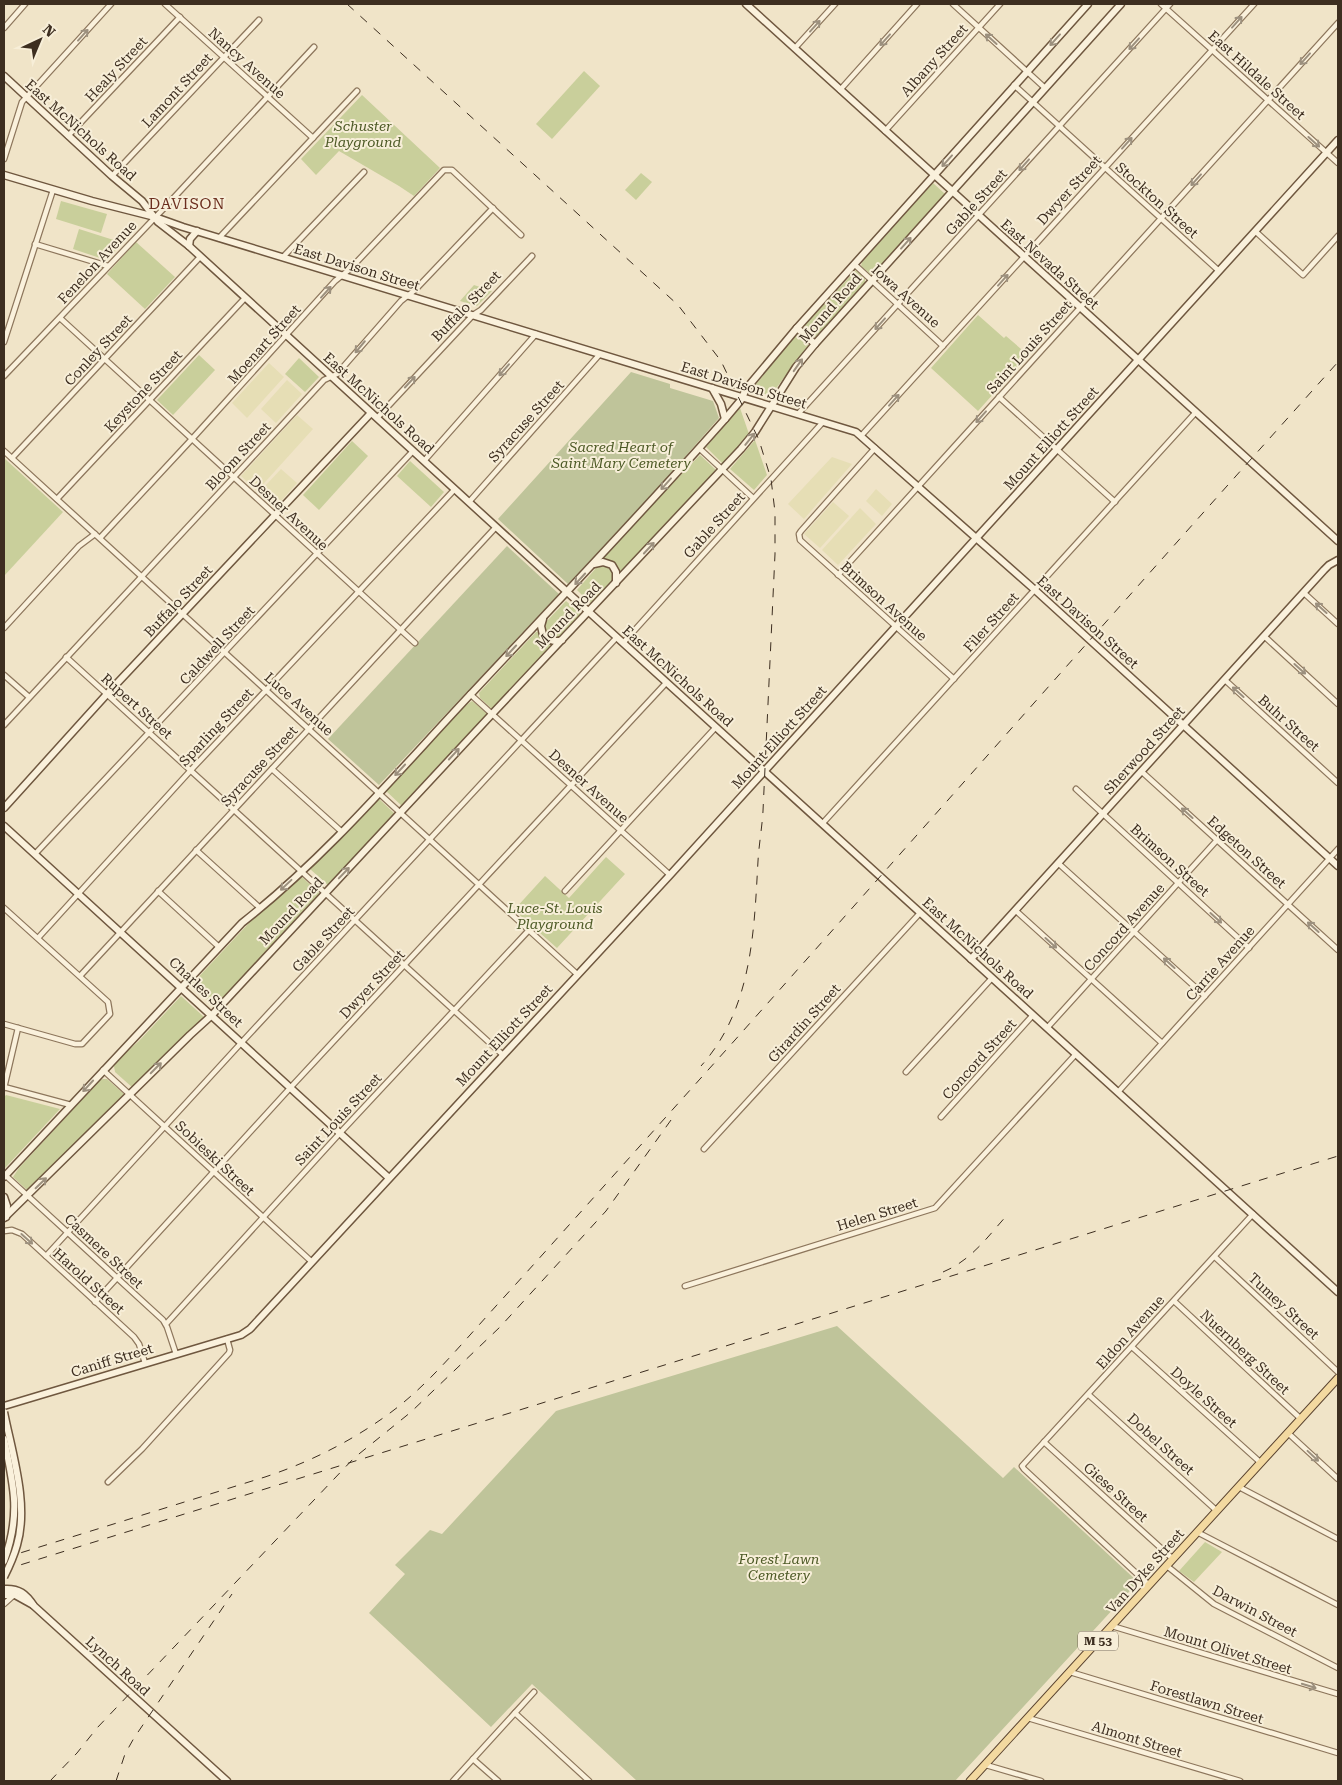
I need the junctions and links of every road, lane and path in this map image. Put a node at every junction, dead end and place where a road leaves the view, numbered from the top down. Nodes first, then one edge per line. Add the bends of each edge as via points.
1 (26, 4) edge
2 (111, 4) edge
3 (166, 4) edge
4 (835, 4) edge
5 (918, 4) edge
6 (953, 4) edge
7 (1000, 4) edge
8 (1088, 4) edge
9 (1121, 4) edge
10 (1161, 4) edge
11 (1254, 4) edge
12 (750, 5) edge
13 (1168, 6) edge
14 (180, 17) junction
15 (259, 20) dead end
16 (1338, 23) edge
17 (4, 28) edge
18 (979, 28) junction
19 (314, 47) dead end
20 (795, 48) junction
21 (1212, 50) junction
22 (224, 57) junction
23 (1027, 72) junction
24 (4, 76) edge
25 (1014, 86) junction
26 (1045, 88) junction
27 (840, 90) junction
28 (357, 91) dead end
29 (26, 97) junction
30 (268, 97) junction
31 (1268, 101) junction
32 (1032, 102) junction
33 (1059, 126) junction
34 (885, 131) junction
35 (68, 136) junction
36 (313, 138) junction
37 (1338, 140) edge
38 (1327, 153) junction
39 (4, 159) edge
40 (1338, 163) edge
41 (1105, 168) junction
42 (364, 172) dead end
43 (4, 175) edge
44 (934, 175) junction
45 (112, 176) junction
46 (53, 190) junction
47 (952, 191) junction
48 (492, 208) junction
49 (978, 215) junction
50 (155, 217) junction
51 (1161, 218) junction
52 (197, 231) junction
53 (1255, 231) junction
54 (521, 235) dead end
55 (1338, 236) edge
56 (219, 238) junction
57 (35, 244) junction
58 (189, 246) junction
59 (532, 256) dead end
60 (200, 257) junction
61 (283, 257) junction
62 (1024, 257) junction
63 (854, 264) junction
64 (108, 266) junction
65 (1219, 271) junction
66 (342, 275) junction
67 (872, 280) junction
68 (408, 295) junction
69 (245, 298) junction
70 (898, 304) junction
71 (1080, 308) junction
72 (473, 315) junction
73 (60, 318) junction
74 (797, 328) junction
75 (536, 334) junction
76 (286, 336) junction
77 (4, 342) edge
78 (814, 344) junction
79 (943, 346) junction
80 (600, 354) junction
81 (105, 360) junction
82 (1138, 360) junction
83 (4, 376) edge
84 (331, 376) junction
85 (712, 388) junction
86 (743, 396) junction
87 (999, 397) junction
88 (150, 401) junction
89 (772, 406) junction
90 (1196, 412) junction
91 (371, 413) junction
92 (798, 414) junction
93 (377, 418) junction
94 (725, 418) junction
95 (823, 422) junction
96 (861, 436) junction
97 (192, 440) junction
98 (699, 448) junction
99 (874, 448) junction
100 (1057, 449) junction
101 (4, 451) edge
102 (413, 451) junction
103 (12, 458) junction
104 (424, 461) junction
105 (722, 470) junction
106 (234, 478) junction
107 (918, 487) junction
108 (455, 489) junction
109 (753, 498) junction
110 (57, 499) junction
111 (469, 502) junction
112 (1115, 502) junction
113 (275, 516) junction
114 (496, 527) junction
115 (95, 534) junction
116 (100, 538) junction
117 (976, 539) junction
118 (1338, 541) edge
119 (317, 554) junction
120 (1338, 560) edge
121 (592, 565) junction
122 (838, 575) junction
123 (142, 576) junction
124 (616, 584) junction
125 (1034, 590) junction
126 (359, 592) junction
127 (567, 592) junction
128 (1304, 593) junction
129 (588, 612) junction
130 (182, 614) junction
131 (544, 616) junction
132 (1338, 624) edge
133 (896, 627) junction
134 (4, 628) edge
135 (400, 630) junction
136 (1264, 636) junction
137 (616, 637) junction
138 (564, 639) junction
139 (415, 643) dead end
140 (622, 643) junction
141 (225, 653) junction
142 (66, 657) junction
143 (4, 675) edge
144 (954, 679) junction
145 (1225, 680) junction
146 (666, 682) junction
147 (266, 690) junction
148 (107, 694) junction
149 (470, 694) junction
150 (29, 697) junction
151 (1338, 704) edge
152 (492, 714) junction
153 (4, 725) edge
154 (1183, 725) junction
155 (716, 727) junction
156 (309, 729) junction
157 (150, 733) junction
158 (522, 741) junction
159 (272, 769) junction
160 (191, 770) junction
161 (765, 771) junction
162 (1141, 771) junction
163 (1338, 784) edge
164 (571, 786) junction
165 (1076, 789) dead end
166 (379, 793) junction
167 (4, 808) edge
168 (234, 808) junction
169 (400, 812) junction
170 (1102, 814) junction
171 (822, 824) junction
172 (4, 826) edge
173 (621, 831) junction
174 (342, 832) junction
175 (430, 840) junction
176 (1217, 840) junction
177 (1338, 849) edge
178 (196, 850) junction
179 (35, 854) junction
180 (1330, 858) junction
181 (1058, 863) junction
182 (1338, 866) edge
183 (302, 870) junction
184 (670, 875) junction
185 (1178, 883) junction
186 (480, 885) junction
187 (158, 891) junction
188 (326, 892) junction
189 (565, 892) dead end
190 (79, 893) junction
191 (1288, 905) junction
192 (4, 908) edge
193 (260, 908) junction
194 (1015, 910) junction
195 (920, 913) junction
196 (356, 920) junction
197 (530, 930) junction
198 (121, 931) junction
199 (1134, 932) junction
200 (38, 938) junction
201 (219, 947) junction
202 (1249, 948) junction
203 (1338, 950) edge
204 (971, 959) junction
205 (405, 965) junction
206 (578, 975) junction
207 (80, 976) junction
208 (992, 978) junction
209 (1091, 979) junction
210 (182, 988) junction
211 (1205, 996) junction
212 (455, 1010) junction
213 (212, 1015) junction
214 (1033, 1015) junction
215 (4, 1024) edge
216 (18, 1028) junction
217 (1047, 1028) junction
218 (242, 1042) junction
219 (1162, 1043) junction
220 (1076, 1054) junction
221 (503, 1055) junction
222 (103, 1070) junction
223 (906, 1072) dead end
224 (4, 1087) edge
225 (291, 1087) junction
226 (1118, 1092) junction
227 (130, 1095) junction
228 (71, 1105) junction
229 (941, 1117) dead end
230 (164, 1126) junction
231 (340, 1132) junction
232 (704, 1149) dead end
233 (214, 1172) junction
234 (4, 1176) edge
235 (389, 1178) junction
236 (27, 1196) junction
237 (4, 1197) edge
238 (1253, 1214) junction
239 (5, 1217) edge
240 (263, 1217) junction
241 (4, 1231) edge
242 (67, 1233) junction
243 (46, 1256) junction
244 (1215, 1257) junction
245 (312, 1262) junction
246 (117, 1278) junction
247 (685, 1286) dead end
248 (1338, 1292) edge
249 (1174, 1301) junction
250 (95, 1302) junction
251 (166, 1324) junction
252 (227, 1339) junction
253 (1132, 1347) junction
254 (176, 1354) junction
255 (145, 1363) junction
256 (1338, 1372) edge
257 (1338, 1378) edge
258 (1335, 1387) edge
259 (1089, 1395) junction
260 (4, 1406) edge
261 (4, 1412) edge
262 (1301, 1419) junction
263 (1288, 1433) junction
264 (4, 1439) edge
265 (1044, 1442) junction
266 (1261, 1463) junction
267 (1338, 1479) edge
268 (108, 1482) dead end
269 (1238, 1487) junction
270 (1217, 1511) junction
271 (1198, 1532) junction
272 (1338, 1539) edge
273 (1173, 1559) junction
274 (4, 1561) edge
275 (1167, 1566) junction
276 (4, 1577) edge
277 (1149, 1585) junction
278 (4, 1589) edge
279 (16, 1592) junction
280 (4, 1595) edge
281 (4, 1604) edge
282 (1338, 1605) edge
283 (1112, 1626) junction
284 (1338, 1668) edge
285 (1070, 1672) junction
286 (534, 1692) dead end
287 (1338, 1694) edge
288 (515, 1713) junction
289 (1028, 1718) junction
290 (1338, 1753) edge
291 (473, 1758) junction
292 (986, 1765) junction
293 (227, 1781) edge
294 (453, 1781) edge
295 (498, 1781) edge
296 (589, 1781) edge
297 (970, 1781) edge
298 (1041, 1781) edge
299 (1240, 1781) edge

1 - 17 street
29 -> 2 street
3 - 14 street, Nancy Avenue
20 -> 4 street
5 -> 27 street
6 - 18 street
7 - 18 street, Albany Street
8 -> 23 main road, Mound Road
9 - 26 main road, Mound Road
10 - 13 street, East Hildale Street
21 -> 11 street, Dwyer Street
12 - 20 main road, East Nevada Street
13 - 21 street, East Hildale Street
13 -> 33 street, Gable Street
14 - 22 street, Nancy Avenue
14 - 35 street, Healy Street
15 - 22 street, Lamont Street
16 -> 31 street, Saint Louis Street
23 -> 18 street
18 - 34 street, Albany Street
19 - 30 street, Fenelon Avenue
20 - 27 main road, East Nevada Street
21 - 31 street, East Hildale Street
41 -> 21 street, Dwyer Street
22 - 30 street, Nancy Avenue
22 - 45 street, Lamont Street
23 - 25 main road, Mound Road
23 - 26 street
24 - 29 main road, East McNichols Road
25 - 32 street, Stockton Street
25 -> 44 main road, Mound Road
26 - 32 main road, Mound Road
27 - 34 main road, East Nevada Street
28 - 36 street
29 - 35 main road, East McNichols Road
29 - 39 street
30 - 36 street, Nancy Avenue
30 - 50 street, Fenelon Avenue
31 -> 38 street, East Hildale Street
31 -> 51 street, Saint Louis Street
32 - 33 street, Stockton Street
32 - 47 main road, Mound Road
33 - 41 street, Stockton Street
33 -> 49 street, Gable Street
34 - 44 main road, East Nevada Street
35 - 45 main road, East McNichols Road
36 - 56 street
37 - 38 main road, Mount Elliott Street
38 - 40 street, East Hildale Street
38 - 53 main road, Mount Elliott Street
41 - 51 street, Stockton Street
41 - 62 street, Dwyer Street
42 - 61 street
43 - 46 main road, East Davison Street
44 - 47 main road, East Nevada Street
44 - 63 main road, Mound Road
45 - 50 main road, East McNichols Road via 142,200
46 - 50 main road, East Davison Street
46 - 57 street
47 - 49 main road, East Nevada Street
67 -> 47 main road, Mound Road
48 - 54 street
48 - 66 street, Moenart Street via 452,170 444,170
48 - 68 street, Bloom Street
49 - 62 main road, East Nevada Street
49 - 70 street, Gable Street
50 - 52 main road, East Davison Street
50 - 58 main road, East McNichols Road
50 - 64 street, Fenelon Avenue
51 - 65 street, Stockton Street
51 - 71 street, Saint Louis Street
52 - 56 main road, East Davison Street
52 - 58 main road
53 - 55 street via 1303,274
53 - 65 main road, Mount Elliott Street
56 - 61 main road, East Davison Street
57 - 64 street
57 - 77 street
58 - 60 main road, East McNichols Road
59 - 72 street, Buffalo Street
60 - 69 main road, East McNichols Road
60 - 81 street, Conley Street
61 - 66 main road, East Davison Street
62 - 71 main road, East Nevada Street
79 -> 62 street, Dwyer Street
63 - 67 street, Iowa Avenue
63 - 74 main road, Mound Road
64 - 73 street, Fenelon Avenue
65 - 82 main road, Mount Elliott Street
66 - 68 main road, East Davison Street
76 -> 66 street, Moenart Street
67 - 70 street, Iowa Avenue
67 - 78 main road, Mound Road
68 - 72 main road, East Davison Street
68 -> 84 street, Bloom Street via 337,374
69 - 76 main road, East McNichols Road
69 - 88 street, Keystone Street
70 - 79 street, Iowa Avenue
70 -> 92 street, Gable Street
71 - 82 main road, East Nevada Street
71 - 87 street, Saint Louis Street
72 - 75 main road, East Davison Street
93 -> 72 street, Buffalo Street
73 - 81 street, Desner Avenue
73 - 83 street, Fenelon Avenue
74 - 78 main road
74 - 86 main road, Mound Road
75 - 80 main road, East Davison Street
75 -> 104 street
76 - 84 main road, East McNichols Road
76 - 97 street, Moenart Street
89 -> 78 main road, Mound Road
96 -> 79 street, Dwyer Street
80 - 85 main road, East Davison Street
80 - 111 street, Syracuse Street
81 - 88 street, Desner Avenue
81 - 103 street, Conley Street
82 - 90 main road, East Nevada Street
82 - 100 main road, Mount Elliott Street
84 - 91 main road, East McNichols Road
84 - 106 street, Bloom Street
85 - 86 main road, East Davison Street
85 - 94 main road
86 - 89 main road, East Davison Street
86 - 94 main road, Mound Road
87 - 100 street
87 -> 107 street, Saint Louis Street
88 - 97 street, Desner Avenue
88 - 110 street, Keystone Street
89 - 92 main road, East Davison Street
105 -> 89 main road, Mound Road via 755,432
90 - 112 street, Filer Street
90 - 118 main road, East Nevada Street
91 - 93 main road, East McNichols Road
91 - 113 main road, Buffalo Street
92 - 95 main road, East Davison Street
93 - 102 main road, East McNichols Road
94 - 98 main road, Mound Road
95 - 96 main road, East Davison Street
95 - 109 street, Gable Street
96 - 99 main road, East Davison Street
97 - 106 street, Desner Avenue
97 - 116 street, Moenart Street
98 - 105 street
98 -> 121 main road, Mound Road
99 - 107 main road, East Davison Street
99 - 122 street, Brimson Avenue via 799,534 800,540
100 - 112 street
100 - 117 main road, Mount Elliott Street
101 - 103 street, Luce Avenue
102 - 104 main road, East McNichols Road
102 - 119 street, Caldwell Street
103 - 110 street, Luce Avenue
104 - 108 main road, East McNichols Road
105 - 109 street
124 -> 105 main road, Mound Road
106 - 113 street, Desner Avenue
106 - 123 street, Bloom Street
107 - 117 main road, East Davison Street
107 - 122 street, Saint Louis Street
108 - 111 main road, East McNichols Road
108 - 126 street, Sparling Street
109 - 140 street, Gable Street
110 - 115 street, Luce Avenue
111 - 114 main road, East McNichols Road
112 - 125 street, Filer Street
113 - 119 street, Desner Avenue
113 - 130 main road, Buffalo Street
114 - 127 main road, East McNichols Road
114 - 135 street, Syracuse Street
115 - 116 street, Luce Avenue
115 - 134 street via 79,546
116 - 123 street, Luce Avenue
117 - 125 main road, East Davison Street
117 - 133 main road, Mount Elliott Street
119 - 126 street, Desner Avenue
119 - 141 street, Caldwell Street
120 - 128 main road, Sherwood Street via 1329,565
121 - 124 main road via 603,562 612,565
121 -> 127 main road, Mound Road
122 - 133 street, Brimson Avenue
123 - 130 street, Luce Avenue
123 - 142 street, Bloom Street
124 - 129 main road, Mound Road
125 - 144 street, Filer Street
125 - 154 main road, East Davison Street
126 - 135 street, Desner Avenue
126 - 147 street, Sparling Street
127 - 129 main road, East McNichols Road
127 - 131 main road, Mound Road
132 -> 128 street
128 - 136 main road, Sherwood Street
129 - 137 main road, East McNichols Road
129 - 138 main road, Mound Road
130 - 141 street, Luce Avenue
130 - 148 main road, Buffalo Street
131 - 138 main road via 543,635 554,641
131 -> 149 main road, Mound Road
133 - 144 street, Brimson Avenue
133 - 161 main road, Mount Elliott Street
135 - 139 street, Desner Avenue
135 - 156 street, Syracuse Street
136 - 145 main road, Sherwood Street
136 -> 151 street
137 - 140 main road, East McNichols Road
137 - 158 street, Gable Street
138 - 152 main road, Mound Road
140 - 146 main road, East McNichols Road
141 - 147 street, Luce Avenue
141 - 157 street, Caldwell Street
142 - 148 street, Rupert Street
142 - 150 street, Bloom Street
143 - 150 street
144 - 171 street, Filer Street
145 - 154 main road, Sherwood Street
163 -> 145 street, Buhr Street
146 - 155 main road, East McNichols Road
146 - 164 street, Dwyer Street
147 - 156 street, Luce Avenue
147 - 160 street, Sparling Street
148 - 157 street, Rupert Street
148 - 167 main road, Buffalo Street
149 - 152 street, Desner Avenue
149 -> 166 main road, Mound Road
150 - 153 street, Bloom Street
152 - 158 street, Desner Avenue
169 -> 152 main road, Mound Road
154 - 162 main road, Sherwood Street
154 - 180 main road, East Davison Street
155 - 161 main road, East McNichols Road
155 - 173 street
156 - 159 street, Syracuse Street
156 - 166 street, Luce Avenue
157 - 160 street, Rupert Street
157 - 179 street, Caldwell Street
158 - 164 street, Desner Avenue
158 - 175 street, Gable Street
159 - 168 street, Syracuse Street
159 - 174 street
160 - 168 street, Rupert Street
160 - 190 street, Sparling Street
161 - 171 main road, East McNichols Road
161 - 184 main road, Mount Elliott Street
162 - 170 main road, Sherwood Street
176 -> 162 street, Edgeton Street
164 - 173 street, Desner Avenue
164 - 186 street, Dwyer Street
165 - 170 street, Brimson Street
166 - 169 street, Luce Avenue
166 - 174 main road, Mound Road
168 - 178 street, Syracuse Street
168 - 183 street, Rupert Street
169 - 175 street, Luce Avenue
188 -> 169 main road, Mound Road
170 - 181 main road, Sherwood Street
170 - 185 street, Brimson Street
171 - 195 main road, East McNichols Road
172 - 179 main road, Charles Street
173 - 184 street, Desner Avenue
173 - 189 street
174 - 183 main road, Mound Road
175 - 186 street, Luce Avenue
175 - 196 street, Gable Street
176 - 185 street, Concord Avenue
176 - 191 street, Edgeton Street
177 - 180 street, Carrie Avenue
178 - 187 street, Syracuse Street
178 - 193 street
179 - 190 main road, Charles Street
180 - 182 main road, East Davison Street
180 - 191 street, Carrie Avenue
181 - 194 main road, Sherwood Street
181 - 199 street
183 - 188 street, Rupert Street
183 -> 193 main road, Mound Road
184 - 206 main road, Mount Elliott Street
185 - 199 street, Concord Avenue
185 -> 202 street, Brimson Street
186 - 197 street, Luce Avenue
186 - 205 street, Dwyer Street
187 - 198 street, Syracuse Street
187 - 201 street
188 - 196 street, Rupert Street
188 - 213 main road, Mound Road
190 - 198 main road, Charles Street
190 - 200 street, Sparling Street
191 - 202 street, Carrie Avenue
203 -> 191 street, Edgeton Street
192 - 200 street
193 - 201 main road, Mound Road
194 - 204 main road, Sherwood Street
194 -> 209 street
195 - 204 main road, East McNichols Road
195 - 232 street, Girardin Street
196 - 205 street, Rupert Street
196 - 218 street, Gable Street
197 - 206 street, Luce Avenue
197 - 212 street, Saint Louis Street
198 - 207 street, Syracuse Street
198 - 210 main road, Charles Street
199 - 209 street, Concord Avenue
211 -> 199 street
200 - 207 street
201 - 210 main road, Mound Road
202 - 211 street, Carrie Avenue
204 - 208 main road, East McNichols Road
205 - 212 street, Rupert Street
205 - 225 street, Dwyer Street
206 - 221 main road, Mount Elliott Street
207 - 216 street via 108,1002 110,1009 110,1014 82,1044
208 - 214 main road, East McNichols Road
208 - 223 street
209 - 217 street, Concord Avenue
209 - 219 street
210 - 213 main road, Charles Street
210 - 222 main road, Mound Road
211 - 219 street, Carrie Avenue
212 - 221 street, Rupert Street
212 - 231 street, Saint Louis Street
213 - 218 main road, Charles Street
227 -> 213 main road, Mound Road
214 - 217 main road, East McNichols Road
214 - 229 street, Concord Street
215 - 216 street
216 - 224 street
217 - 220 main road, East McNichols Road
218 - 225 main road, Charles Street
218 - 230 street, Gable Street
219 - 226 street, Carrie Avenue
220 - 226 main road, East McNichols Road
220 - 247 street, Helen Street via 935,1208
221 - 235 main road, Mount Elliott Street
222 - 227 street, Sobieski Street
222 -> 228 main road, Mound Road
224 - 228 street
225 - 231 main road, Charles Street
225 - 233 street, Dwyer Street
226 - 238 main road, East McNichols Road
227 - 230 street, Sobieski Street
236 -> 227 main road, Mound Road
228 - 234 main road, Mound Road
230 - 233 street, Sobieski Street
230 - 242 street, Gable Street
231 - 235 main road, Charles Street
231 - 240 street, Saint Louis Street
233 - 240 street, Sobieski Street
233 - 246 street, Dwyer Street
234 - 236 street, Casmere Street
235 - 245 main road, Mount Elliott Street
236 - 239 main road, Mound Road
236 - 242 street, Casmere Street
237 - 239 main road via 7,1206
238 - 244 street, Eldon Avenue
238 - 248 main road, East McNichols Road
240 - 245 street, Sobieski Street
240 - 251 street, Saint Louis Street
241 -> 243 street, Harold Street via 20,1233
242 - 243 street, Gable Street
242 - 246 street, Casmere Street
243 - 250 street, Harold Street
244 - 249 street, Eldon Avenue
244 - 256 street, Tumey Street
245 - 252 main road, Mount Elliott Street via 250,1329
246 - 250 street, Dwyer Street
246 - 251 street, Casmere Street
249 - 253 street, Eldon Avenue
249 - 262 street, Nuernberg Street
250 - 255 street, Harold Street via 138,1340
251 - 254 street, Casmere Street
252 - 254 main road, Caniff Street
252 - 268 street via 229,1353
253 - 259 street, Eldon Avenue
253 - 266 street, Doyle Street
254 - 255 main road, Caniff Street
255 - 260 main road, Caniff Street
257 - 258 main road, Van Dyke Street / M 53
258 - 262 main road, Van Dyke Street / M 53
259 - 265 street, Eldon Avenue
259 - 270 street, Dobel Street
261 - 276 main road, bridge via 17,1472 21,1511 17,1544
262 - 263 main road, Van Dyke Street / M 53
263 - 266 main road, Van Dyke Street / M 53
263 -> 267 street
264 - 274 main road, bridge via 15,1511
265 - 273 street, Giese Street
265 - 277 street, Eldon Avenue via 1023,1464 1024,1469
266 - 269 main road, Van Dyke Street / M 53
269 - 270 main road, Van Dyke Street / M 53
269 - 272 street
270 - 271 main road, Van Dyke Street / M 53
271 - 273 main road, Van Dyke Street / M 53
271 - 282 street
273 - 275 main road, Van Dyke Street / M 53
275 - 277 main road, Van Dyke Street / M 53
275 - 284 street, Darwin Street via 1214,1604
277 - 283 main road, Van Dyke Street / M 53
278 - 279 main road
279 - 280 main road
279 - 281 street
279 - 293 main road, Lynch Road
283 - 285 main road, Van Dyke Street / M 53
283 -> 287 street, Mount Olivet Street
285 - 289 main road, Van Dyke Street / M 53
285 - 290 street, Forestlawn Street
286 - 288 street
288 - 291 street
288 - 296 street
289 - 292 main road, Van Dyke Street / M 53
289 - 299 street, Almont Street
291 - 294 street
291 - 295 street
292 - 297 main road, Van Dyke Street / M 53
292 - 298 street

